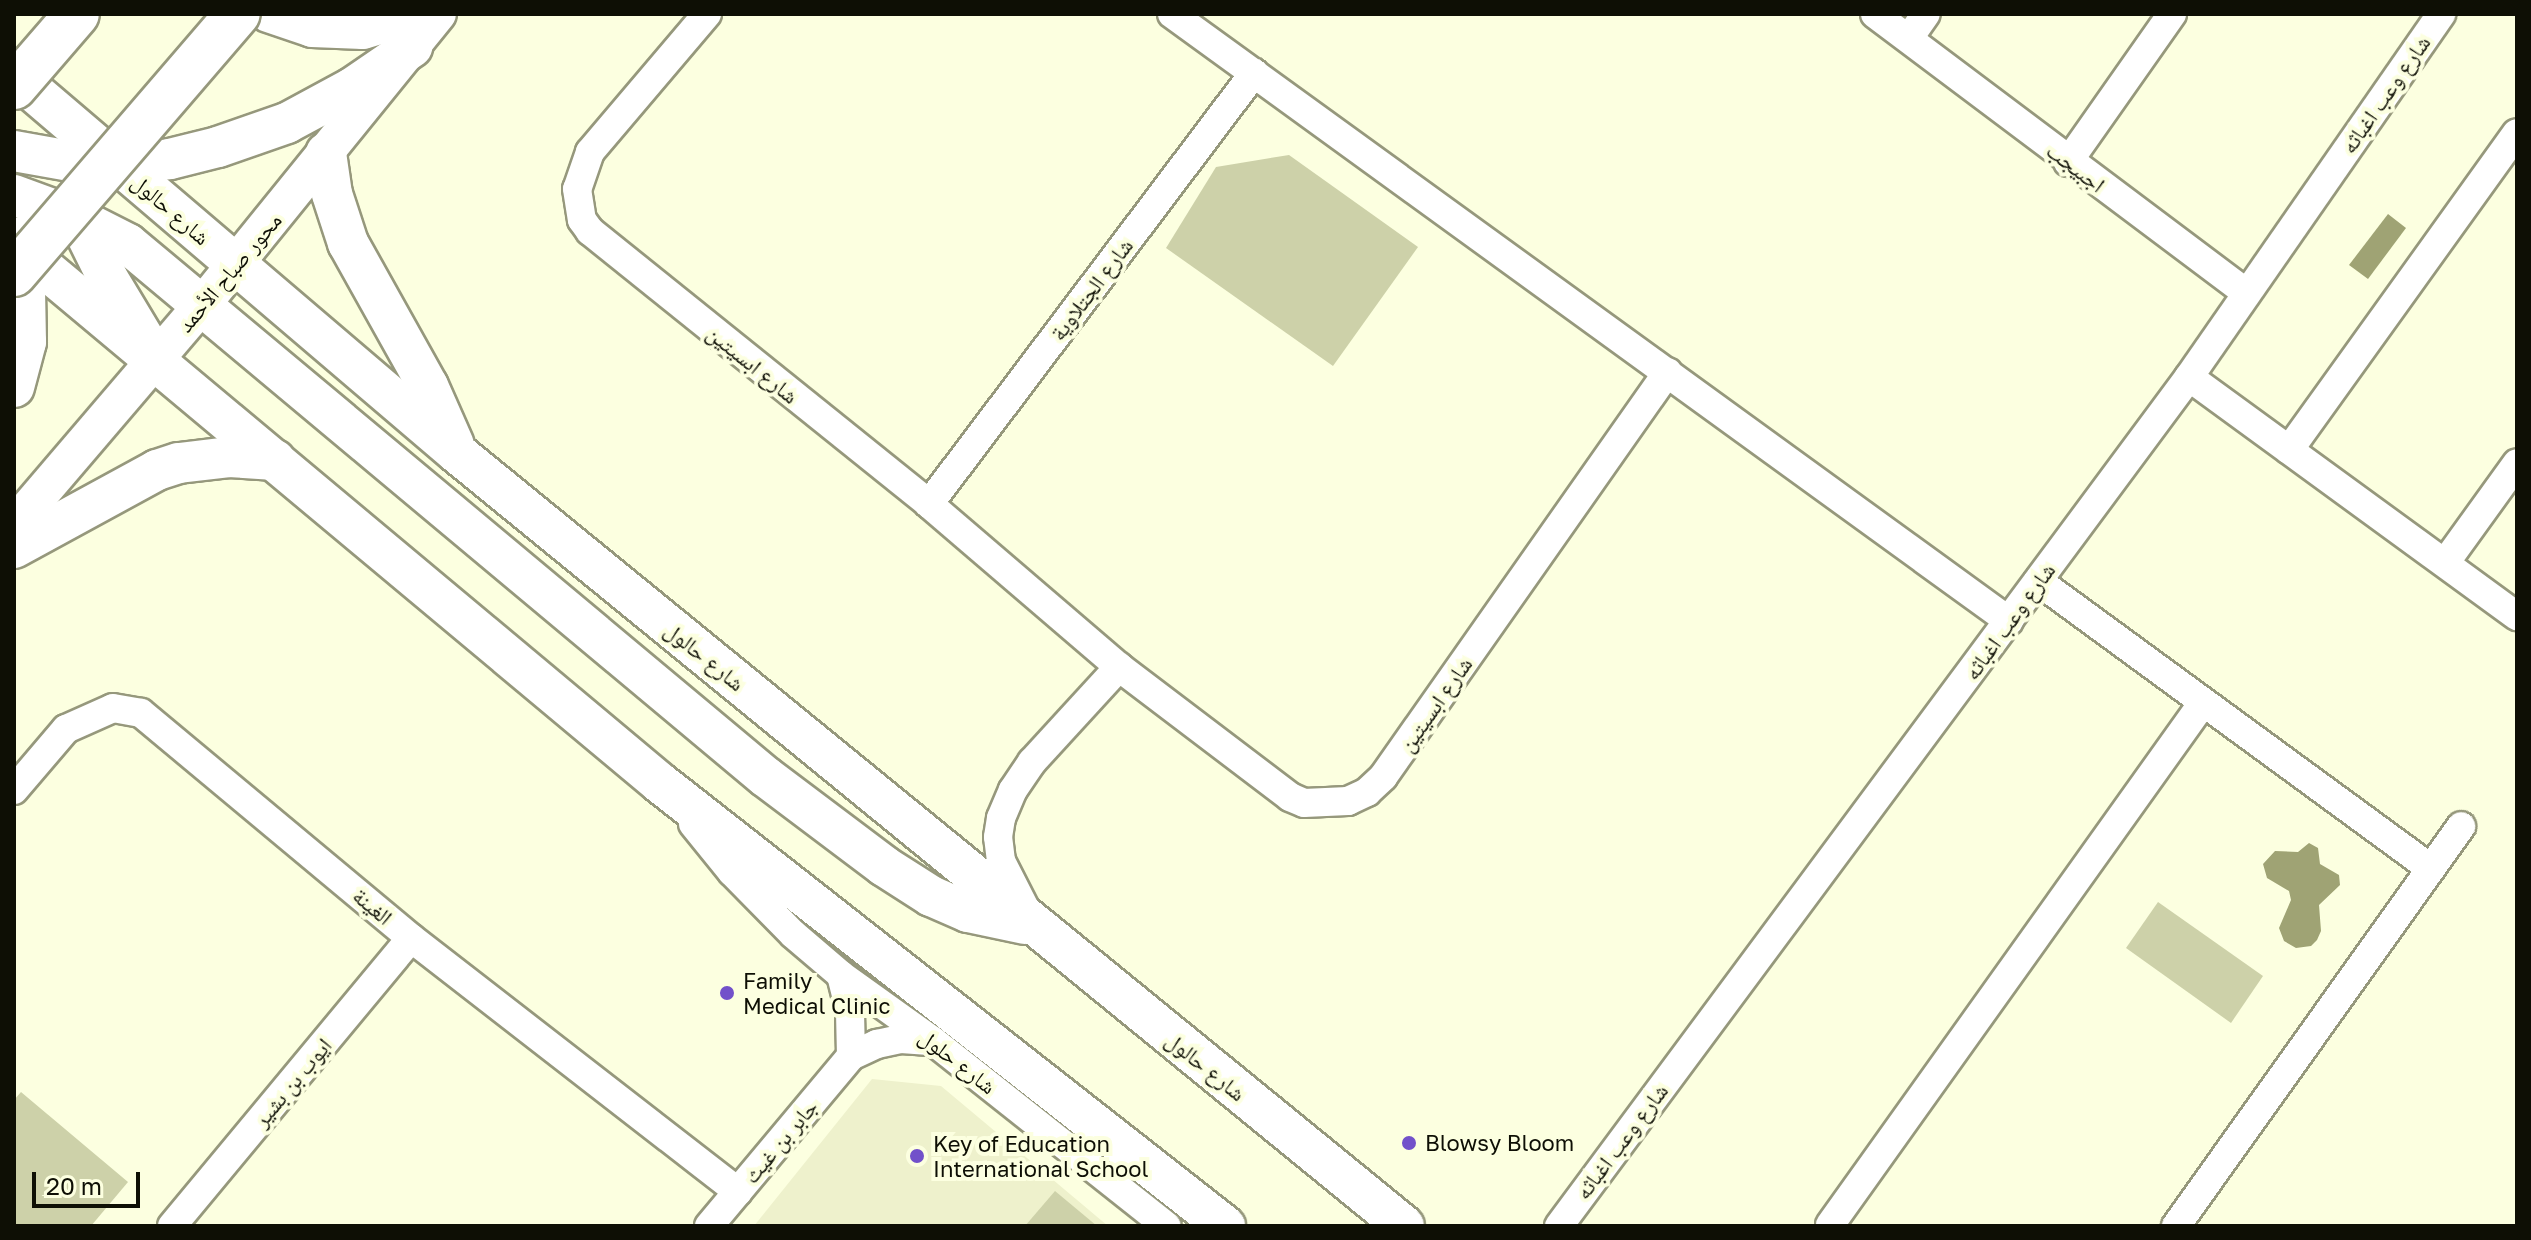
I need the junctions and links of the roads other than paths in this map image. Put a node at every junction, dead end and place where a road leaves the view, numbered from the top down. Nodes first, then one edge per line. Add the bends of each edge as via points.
1 (56, 14) edge
2 (77, 14) edge
3 (238, 14) edge
4 (268, 14) edge
5 (438, 14) edge
6 (707, 14) edge
7 (1172, 14) edge
8 (1875, 14) edge
9 (1926, 14) edge
10 (2172, 14) edge
11 (2441, 14) edge
12 (415, 30) edge
13 (1909, 38) junction
14 (1254, 73) junction
15 (22, 86) edge
16 (2517, 133) edge
17 (326, 153) junction
18 (33, 155) edge
19 (2068, 162) junction
20 (120, 165) junction
21 (16, 187) edge
22 (77, 218) junction
23 (18, 257) edge
24 (235, 264) junction
25 (2246, 293) junction
26 (202, 305) junction
27 (156, 360) junction
28 (1668, 372) junction
29 (2189, 377) junction
30 (14, 387) edge
31 (2289, 450) junction
32 (457, 453) junction
33 (275, 460) junction
34 (2517, 463) edge
35 (929, 504) junction
36 (14, 525) edge
37 (14, 548) edge
38 (2445, 563) junction
39 (2038, 581) junction
40 (2517, 616) edge
41 (2009, 621) junction
42 (1119, 667) junction
43 (2202, 704) junction
44 (660, 783) junction
45 (14, 790) edge
46 (2461, 826) dead end
47 (2431, 869) junction
48 (1033, 926) junction
49 (411, 938) junction
50 (841, 975) junction
51 (933, 1041) junction
52 (851, 1056) junction
53 (738, 1192) junction
54 (1558, 1224) edge
55 (1830, 1225) edge
56 (172, 1226) edge
57 (709, 1226) edge
58 (1166, 1226) edge
59 (1225, 1226) edge
60 (1404, 1226) edge
61 (2176, 1226) edge

1 - 15 main road
2 - 15 highway, bridge
3 - 23 highway, bridge
4 - 12 street via 312,29
5 - 12 street, محور صباح الأحمد
6 - 35 street, شارع ابسيتين via 590,152 577,189 582,220 601,242
7 - 14 street
8 - 13 street, اجبيجب
9 - 13 street
10 - 19 street
11 - 25 street, شارع وعب اغباثه
12 - 17 street, محور صباح الأحمد
12 - 20 main road via 352,88 287,123 218,147
13 - 19 street, اجبيجب
14 - 28 street
14 - 35 street, شارع الجتلاوية
15 - 18 main road
15 - 20 main road, شارع حالول
16 - 31 street
17 - 24 street, محور صباح الأحمد
17 - 32 main road via 348,243 428,386
18 - 20 main road
18 - 22 main road
19 - 25 street, اجبيجب
20 - 24 main road, شارع حالول
21 - 22 main road
21 - 23 main road
22 - 26 main road via 128,244
22 - 27 main road
23 - 27 main road
23 - 30 main road via 26,342
24 - 26 street, محور صباح الأحمد
24 - 32 main road, شارع حالول
25 - 29 street, شارع وعب اغباثه
26 - 27 street, محور صباح الأحمد
26 - 48 main road via 825,822 931,896 968,912
27 - 33 main road
27 - 36 street, محور صباح الأحمد
28 - 41 street
28 - 42 street, شارع ابسيتين via 1383,777 1367,792 1328,804 1290,797
29 - 31 street
29 - 39 street, شارع وعب اغباثه
31 - 38 street
32 - 48 main road, شارع حالول
33 - 37 main road via 229,457 157,470
33 - 44 main road
34 - 38 street
35 - 42 street, شارع ابسيتين
38 - 40 street
39 - 41 street, شارع وعب اغباثه
39 - 43 street
41 - 54 street, شارع وعب اغباثه
42 - 48 street via 1032,762 1001,818 1001,861
43 - 47 street
43 - 55 street
44 - 50 street, شارع حلول via 732,872
44 - 59 main road
45 - 49 street, الغينة via 66,729 113,708 141,713
46 - 47 street
47 - 61 street
48 - 60 main road, شارع حالول
49 - 53 street, الغينة
49 - 56 street, ايوب بن بشير
50 - 51 street, شارع حلول
50 - 52 street via 850,1012
51 - 52 street, جابر بن غيث via 901,1039
51 - 58 street, شارع حلول
52 - 53 street, جابر بن غيث
53 - 57 street, جابر بن غيث

